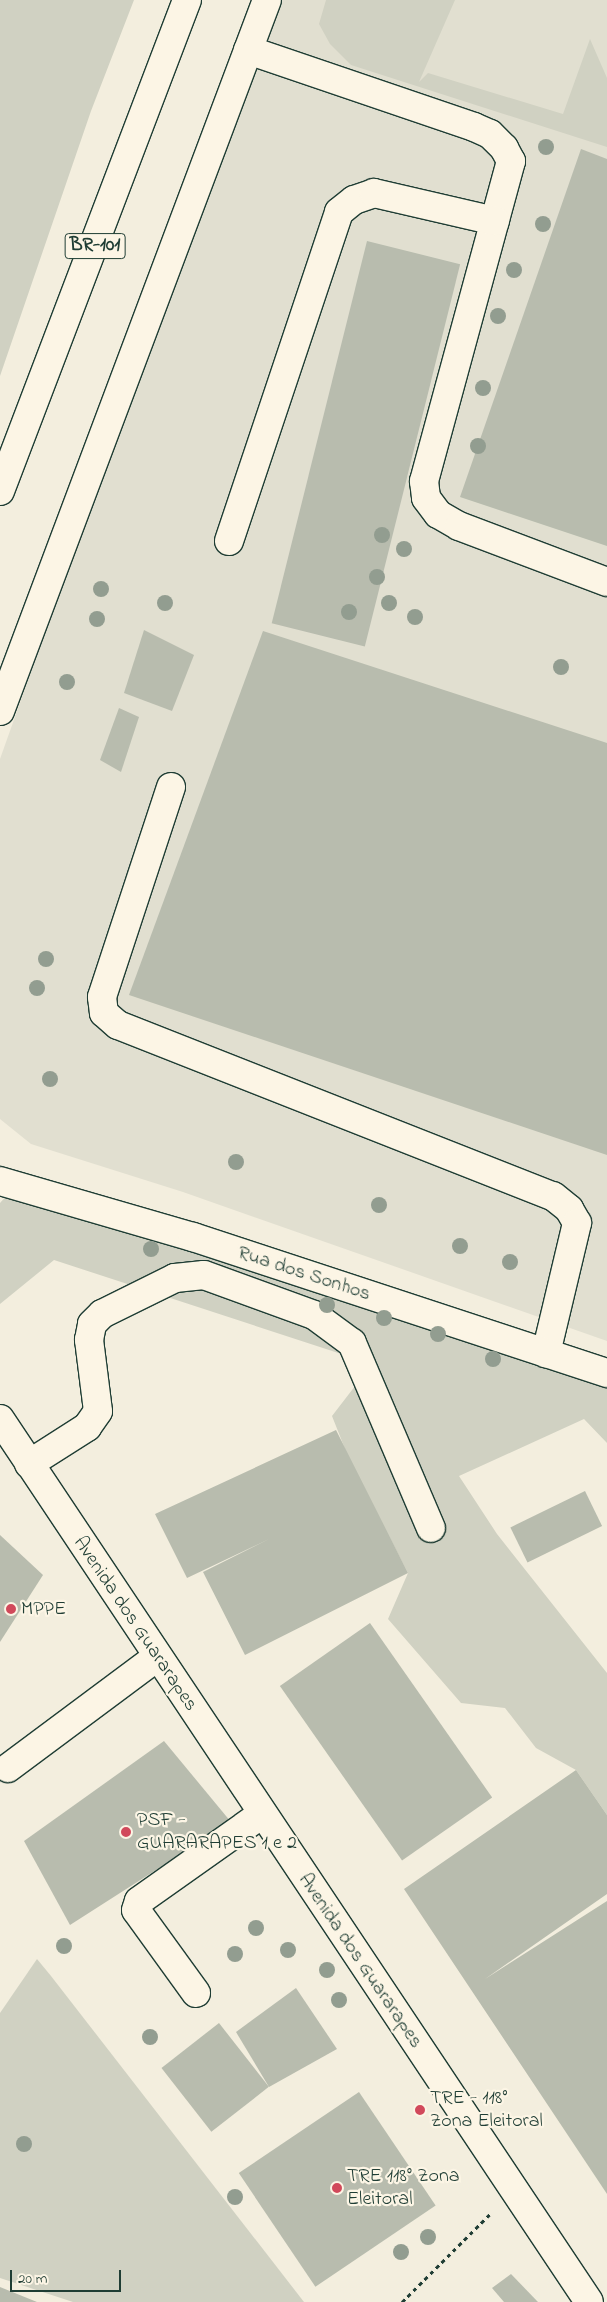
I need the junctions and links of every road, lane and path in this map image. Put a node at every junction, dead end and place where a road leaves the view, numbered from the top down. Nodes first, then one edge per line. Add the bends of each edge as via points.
1 (188, 0) edge
2 (267, 0) edge
3 (248, 50) junction
4 (495, 222) junction
5 (0, 490) edge
6 (229, 541) dead end
7 (607, 582) edge
8 (0, 711) edge
9 (171, 788) dead end
10 (0, 1181) edge
11 (546, 1353) junction
12 (607, 1373) edge
13 (0, 1419) edge
14 (29, 1464) junction
15 (431, 1528) dead end
16 (157, 1657) junction
17 (8, 1768) dead end
18 (262, 1814) junction
19 (196, 1993) dead end
20 (514, 2190) junction
21 (402, 2302) edge
22 (590, 2302) edge

1 - 5 main road, BR-101
2 - 3 main road
3 - 4 main road via 490,134 511,161
3 - 8 main road
4 - 6 main road via 374,193 354,200 339,212
4 - 7 main road via 424,481 426,498 438,514 459,526
9 - 11 main road via 102,997 104,1013 118,1025 553,1196 569,1209 577,1223
10 - 11 main road, Rua dos Sonhos via 193,1237
11 - 12 main road, Rua dos Sonhos
13 - 14 main road, Avenida dos Guararapes
14 - 15 main road via 87,1427 98,1411 89,1340 92,1324 102,1314 176,1278 204,1275 314,1315 352,1343
14 - 16 main road, Avenida dos Guararapes
16 - 17 main road
16 - 18 main road, Avenida dos Guararapes
18 - 19 main road via 139,1900 136,1910
18 - 20 main road, Avenida dos Guararapes
20 - 21 path
20 - 22 main road, Avenida dos Guararapes

